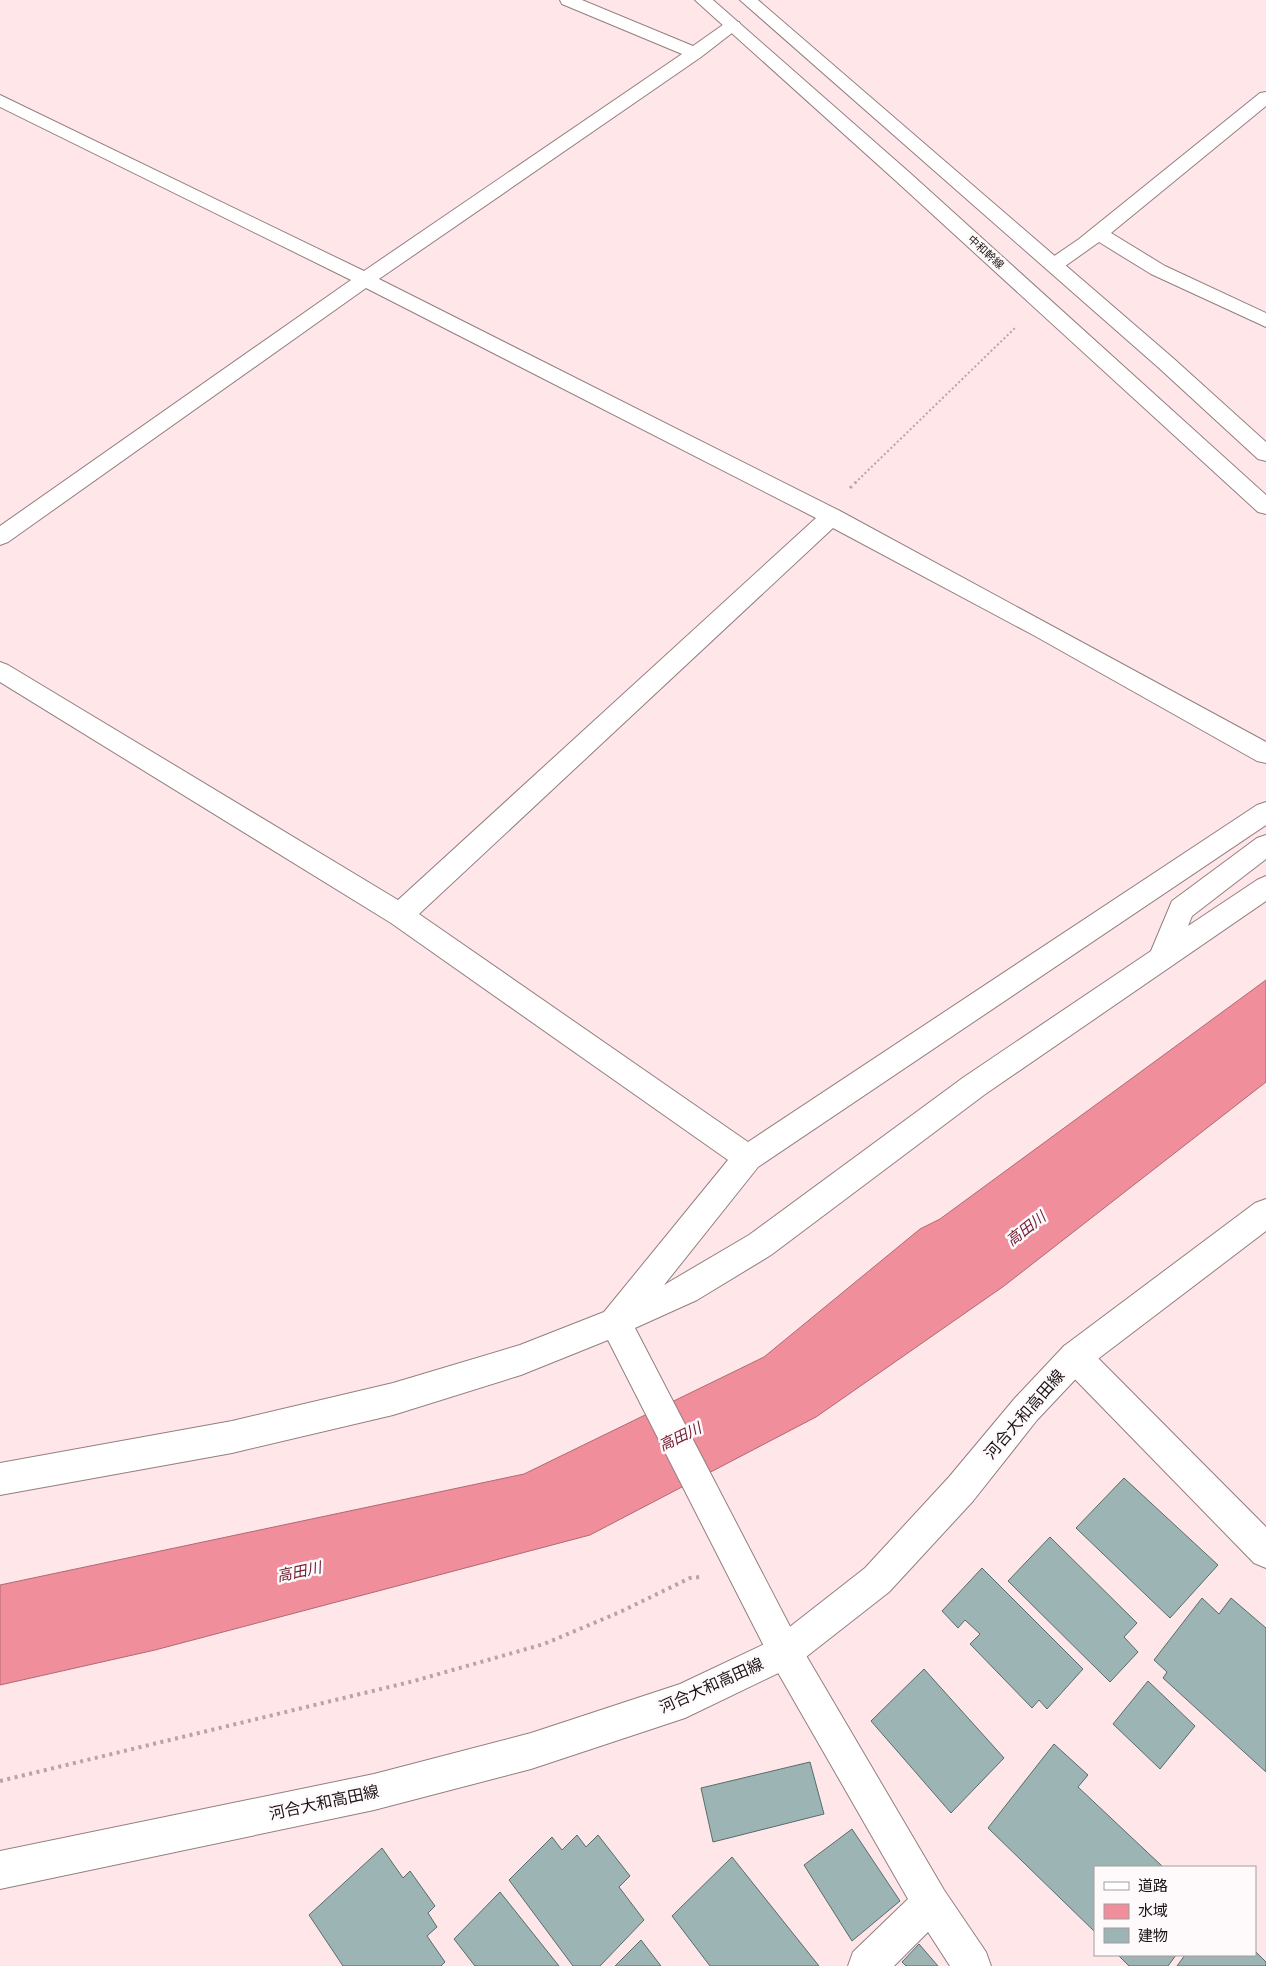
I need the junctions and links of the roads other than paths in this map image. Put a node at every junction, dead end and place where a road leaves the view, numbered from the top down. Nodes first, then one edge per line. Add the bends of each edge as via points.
1 (568, 0) edge
2 (703, 0) edge
3 (748, 0) edge
4 (733, 26) junction
5 (695, 53) junction
6 (1266, 97) edge
7 (0, 100) edge
8 (1098, 233) junction
9 (1054, 265) junction
10 (365, 279) junction
11 (1266, 321) edge
12 (1266, 454) edge
13 (1266, 507) edge
14 (828, 514) junction
15 (0, 536) edge
16 (0, 671) edge
17 (1266, 754) edge
18 (1266, 812) edge
19 (1266, 845) edge
20 (1266, 887) edge
21 (400, 915) junction
22 (1162, 957) junction
23 (748, 1158) junction
24 (1266, 1213) edge
25 (620, 1330) junction
26 (1075, 1357) junction
27 (0, 1479) edge
28 (1266, 1551) edge
29 (785, 1652) junction
30 (0, 1870) edge
31 (931, 1903) junction
32 (867, 1966) edge
33 (972, 1966) edge

1 - 5 street
2 - 4 street, 中和幹線
3 - 9 street
4 - 5 street
4 - 13 street, 中和幹線
5 - 10 street
6 - 8 street
7 - 10 street
8 - 9 street
8 - 11 street via 1158,270
9 - 12 street
10 - 14 street
10 - 15 street
14 - 17 street via 1035,624
14 - 21 street
16 - 21 street
18 - 23 street
19 - 22 street via 1180,909
20 - 22 street
21 - 23 street
22 - 25 street via 974,1086 760,1245
23 - 25 street
24 - 26 street, 河合大和高田線
25 - 27 street via 393,1399 232,1436
25 - 29 street
26 - 28 street
26 - 29 street, 河合大和高田線 via 877,1580
29 - 30 street, 河合大和高田線 via 684,1700 531,1751 374,1792
29 - 31 street
31 - 32 street
31 - 33 street

